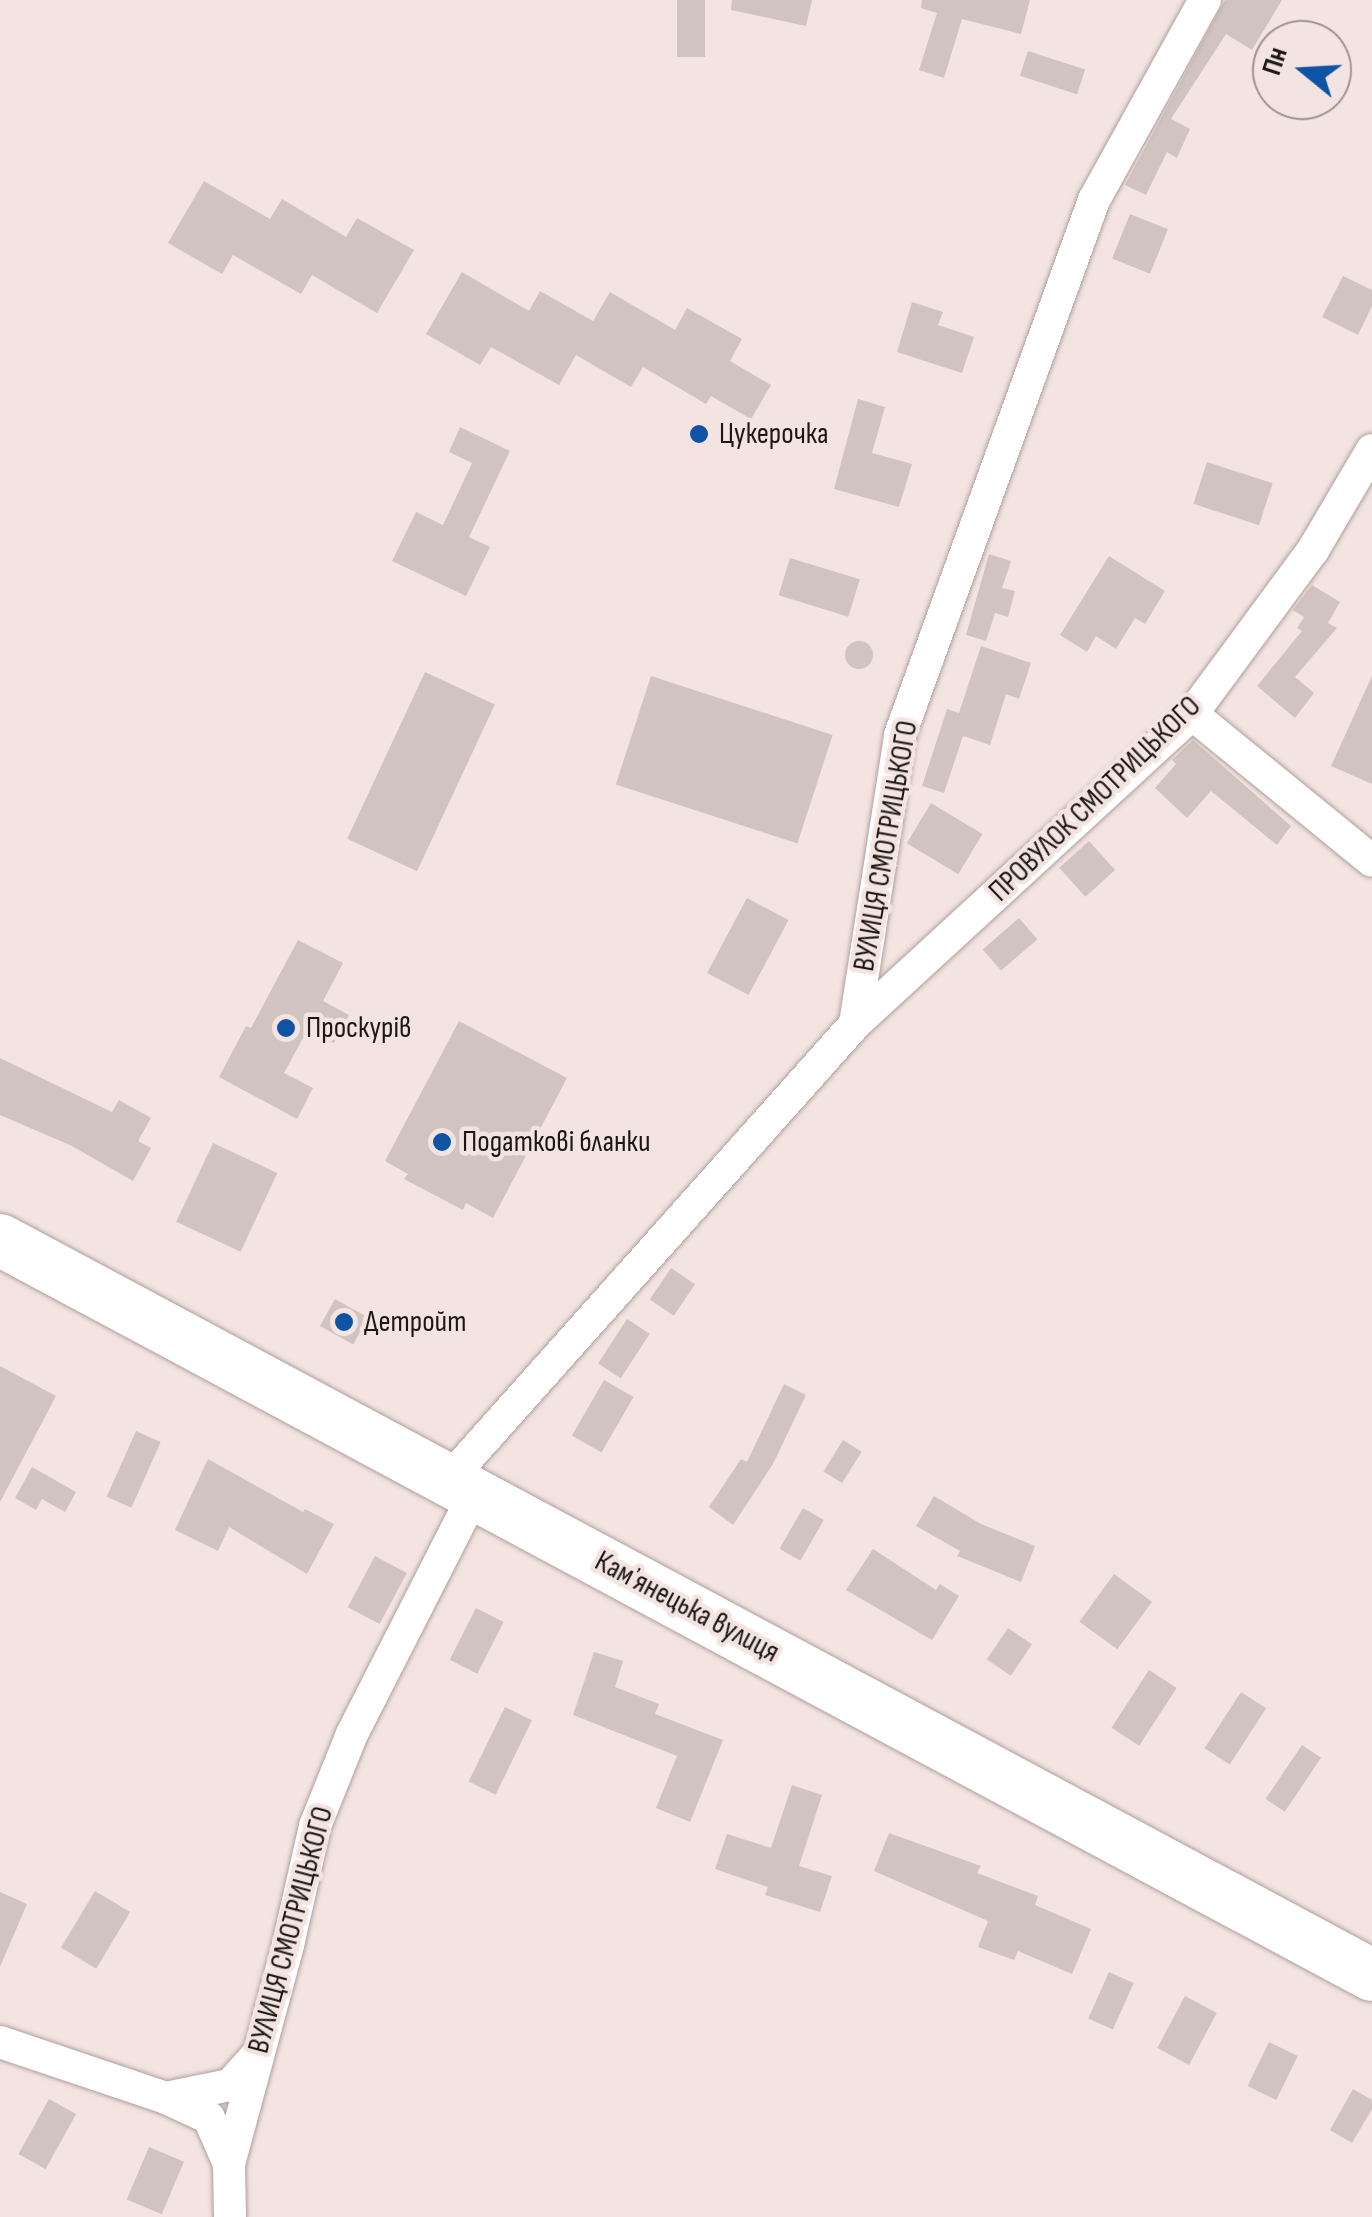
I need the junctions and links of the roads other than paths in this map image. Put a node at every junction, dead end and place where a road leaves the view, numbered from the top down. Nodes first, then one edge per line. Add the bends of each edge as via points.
1 (1205, 0) edge
2 (1372, 450) edge
3 (1192, 714) junction
4 (1372, 862) edge
5 (855, 1024) junction
6 (0, 1240) edge
7 (462, 1486) junction
8 (1372, 1975) edge
9 (0, 2042) edge
10 (258, 2054) junction
11 (166, 2098) junction
12 (228, 2164) junction
13 (230, 2217) edge

1 - 5 street, ВУЛИЦЯ СМОТРИЦЬКОГО via 1094,200 900,735
2 - 3 street, ПРОВУЛОК СМОТРИЦЬКОГО via 1313,550
3 - 4 street
3 - 5 street, ПРОВУЛОК СМОТРИЦЬКОГО
5 - 7 street, ВУЛИЦЯ СМОТРИЦЬКОГО
6 - 7 main road, Камʼянецька вулиця
7 - 8 main road, Камʼянецька вулиця
7 - 10 street, ВУЛИЦЯ СМОТРИЦЬКОГО via 315,1826
9 - 11 street
10 - 11 street via 230,2085
10 - 12 street, ВУЛИЦЯ СМОТРИЦЬКОГО
11 - 12 street via 209,2118
12 - 13 street, ВУЛИЦЯ СМОТРИЦЬКОГО

